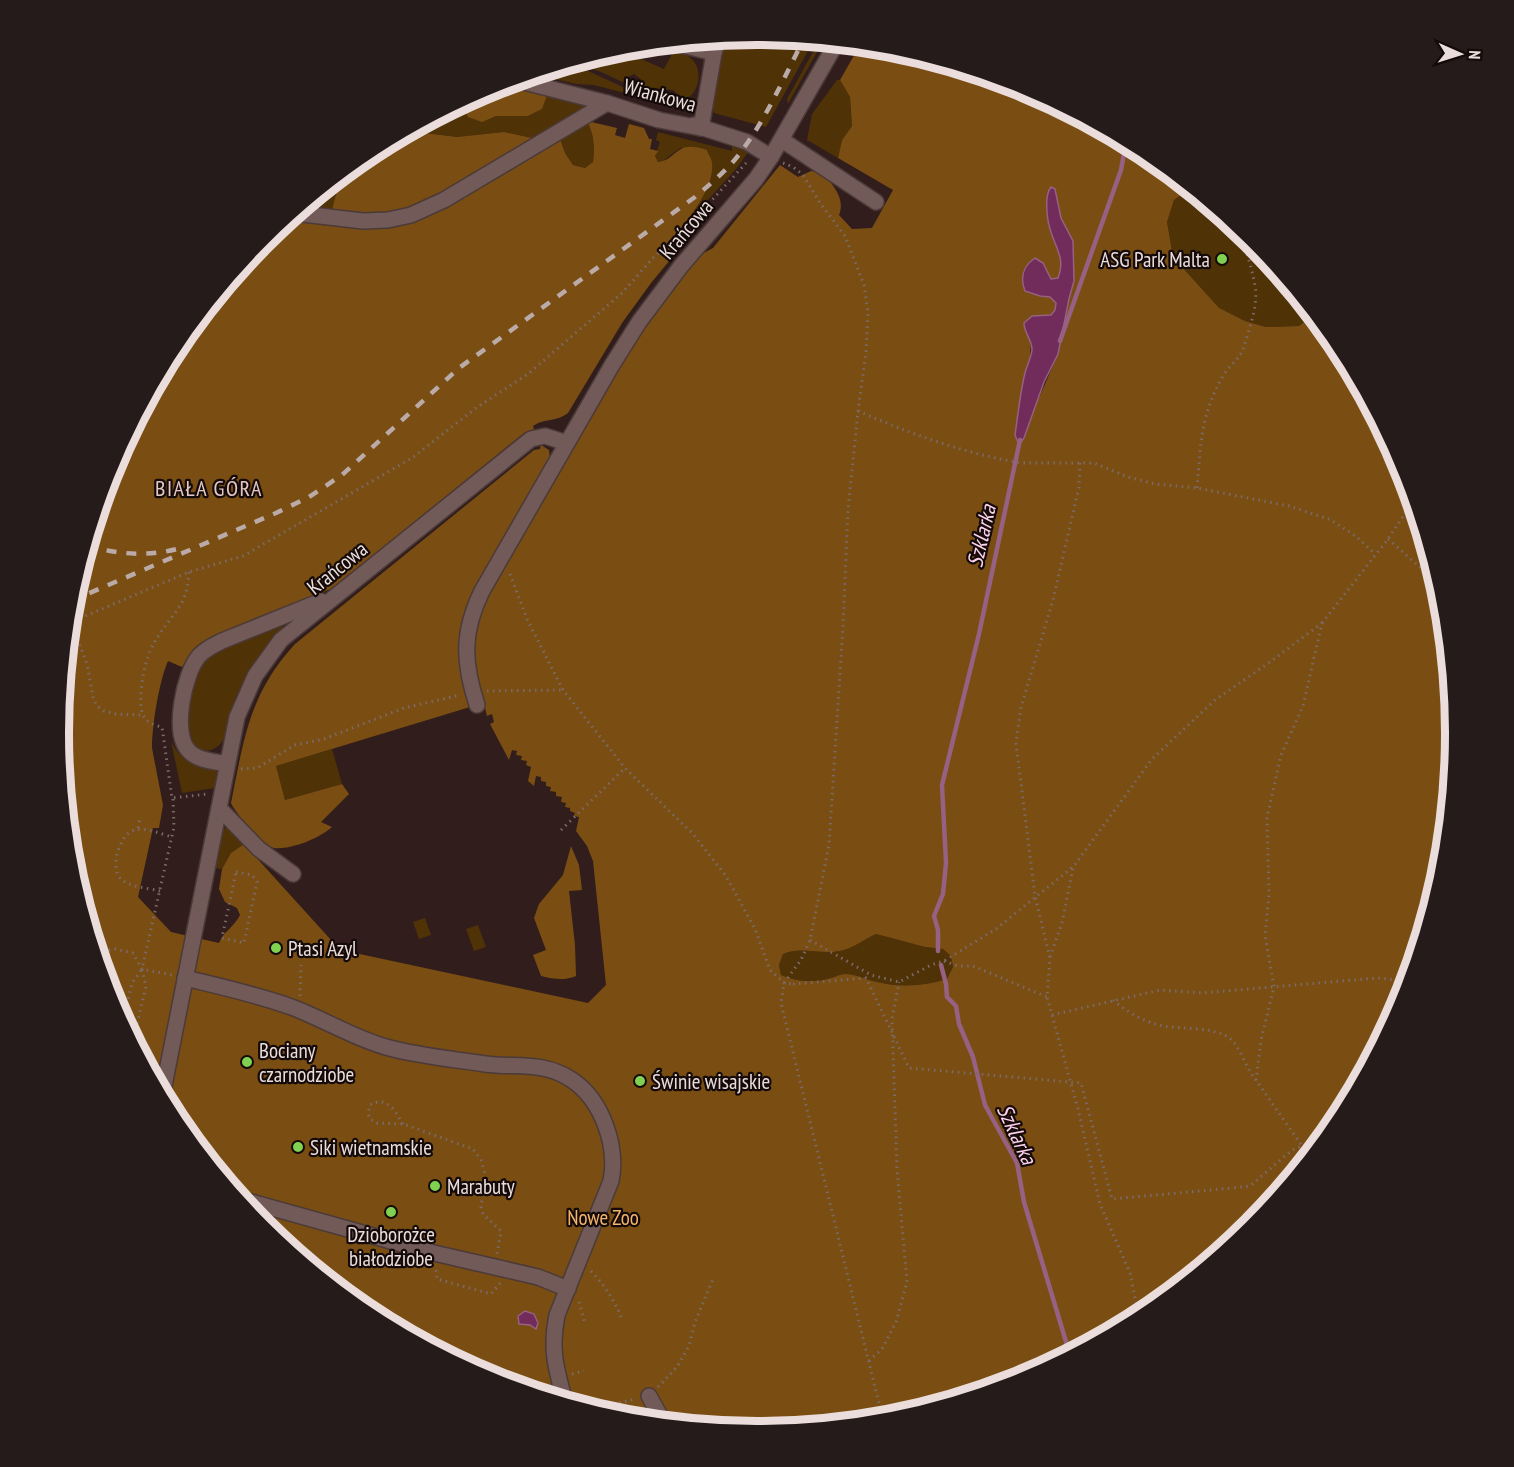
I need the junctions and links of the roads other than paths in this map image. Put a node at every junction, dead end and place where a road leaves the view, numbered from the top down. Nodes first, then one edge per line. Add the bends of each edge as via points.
1 (716, 46) edge
2 (694, 48) edge
3 (833, 49) edge
4 (714, 53) junction
5 (531, 84) edge
6 (607, 103) junction
7 (701, 128) junction
8 (782, 140) junction
9 (771, 157) junction
10 (876, 202) dead end
11 (305, 214) edge
12 (567, 443) junction
13 (336, 595) junction
14 (475, 698) road end
15 (227, 764) junction
16 (219, 808) junction
17 (292, 874) dead end
18 (185, 978) junction
19 (164, 1083) edge
20 (255, 1204) edge
21 (568, 1288) junction
22 (563, 1394) edge
23 (649, 1396) road end
24 (659, 1415) edge

1 - 4 street
2 - 4 street
3 - 8 street, Krańcowa
4 - 7 street
5 - 6 street, Wiankowa
6 - 7 street, Wiankowa via 651,110
6 - 11 street via 444,200 411,215 363,221
7 - 9 street, Wiankowa via 747,142
8 - 9 street, Krańcowa
8 - 10 street
9 - 12 street, Krańcowa via 639,322
12 - 13 street, Krańcowa via 544,436 531,439
12 - 14 street, Krańcowa via 476,605 467,633 466,663
13 - 15 street, Krańcowa via 281,640 255,676 237,717
13 - 15 street via 222,641 198,657 186,682 182,740 199,758
15 - 16 street, Krańcowa
16 - 17 street via 259,849
16 - 18 street, Krańcowa
18 - 19 street, Krańcowa
18 - 21 street via 268,999 384,1047 495,1065 549,1068 575,1082 602,1118 614,1160 611,1181
20 - 21 street
21 - 22 street via 553,1336
23 - 24 street

